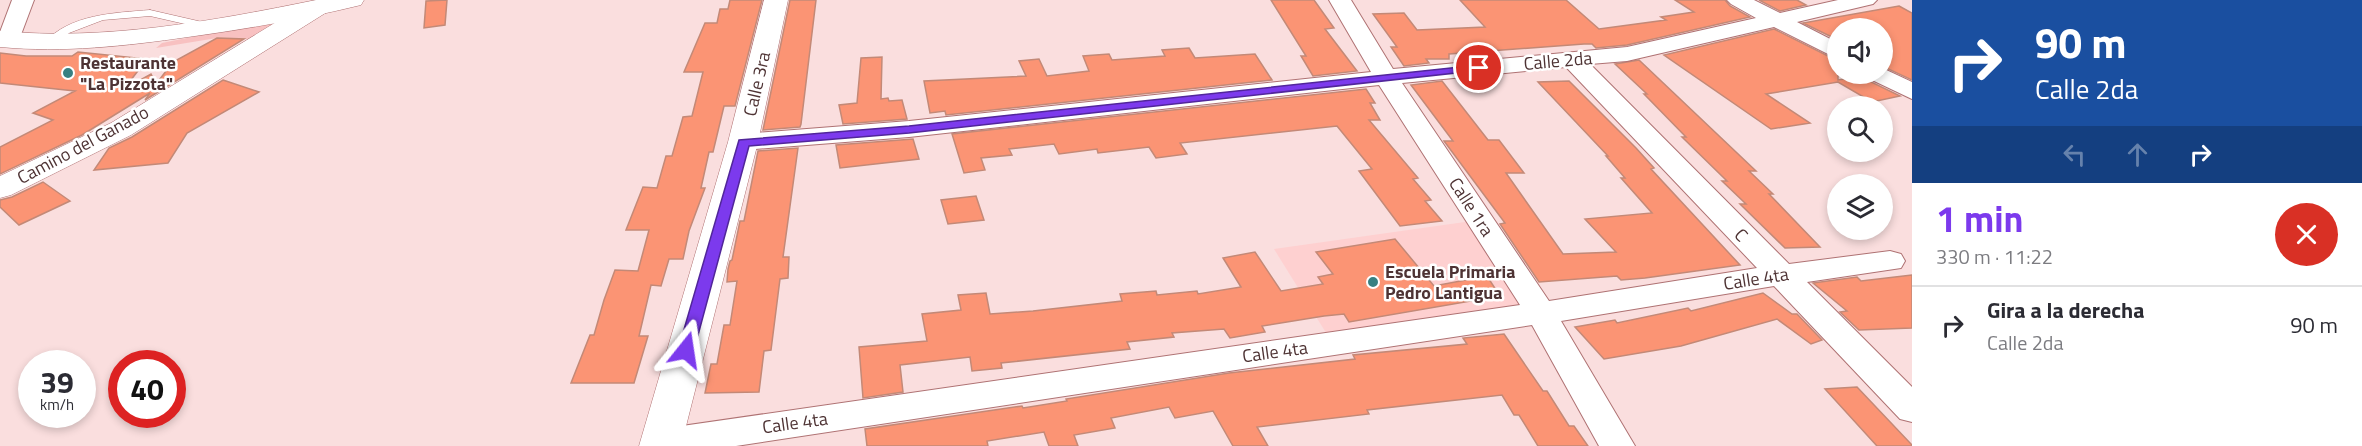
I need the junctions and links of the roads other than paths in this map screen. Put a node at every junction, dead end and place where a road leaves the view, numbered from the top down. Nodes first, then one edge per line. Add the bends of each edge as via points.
1 (22, 0) edge
2 (352, 0) edge
3 (776, 0) edge
4 (1340, 0) edge
5 (1738, 0) edge
6 (1866, 0) edge
7 (318, 7) junction
8 (1778, 21) junction
9 (4, 40) edge
10 (1827, 46) edge
11 (1572, 59) junction
12 (1386, 77) junction
13 (1893, 82) edge
14 (1912, 92) edge
15 (743, 142) junction
16 (0, 188) edge
17 (1890, 261) dead end
18 (1780, 275) junction
19 (1541, 314) junction
20 (1912, 409) edge
21 (660, 444) edge
22 (1617, 446) edge

1 - 9 street
2 - 7 street
3 - 15 street, Calle 3ra
4 - 12 street, Calle 1ra
5 - 8 street
6 - 8 street, Calle 2da
7 - 9 street via 120,39 49,43
7 - 16 street, Camino del Ganado via 121,129
8 - 10 street
8 - 11 street, Calle 2da via 1627,54
11 - 12 street, Calle 2da
11 - 18 street, C
12 - 15 street, Calle 2da via 909,129
12 - 19 street, Calle 1ra
13 - 14 street
15 - 21 street, Calle 3ra
17 - 18 street, Calle 4ta
18 - 19 street, Calle 4ta
18 - 20 street, C
19 - 21 street, Calle 4ta
19 - 22 street, Calle 1ra

